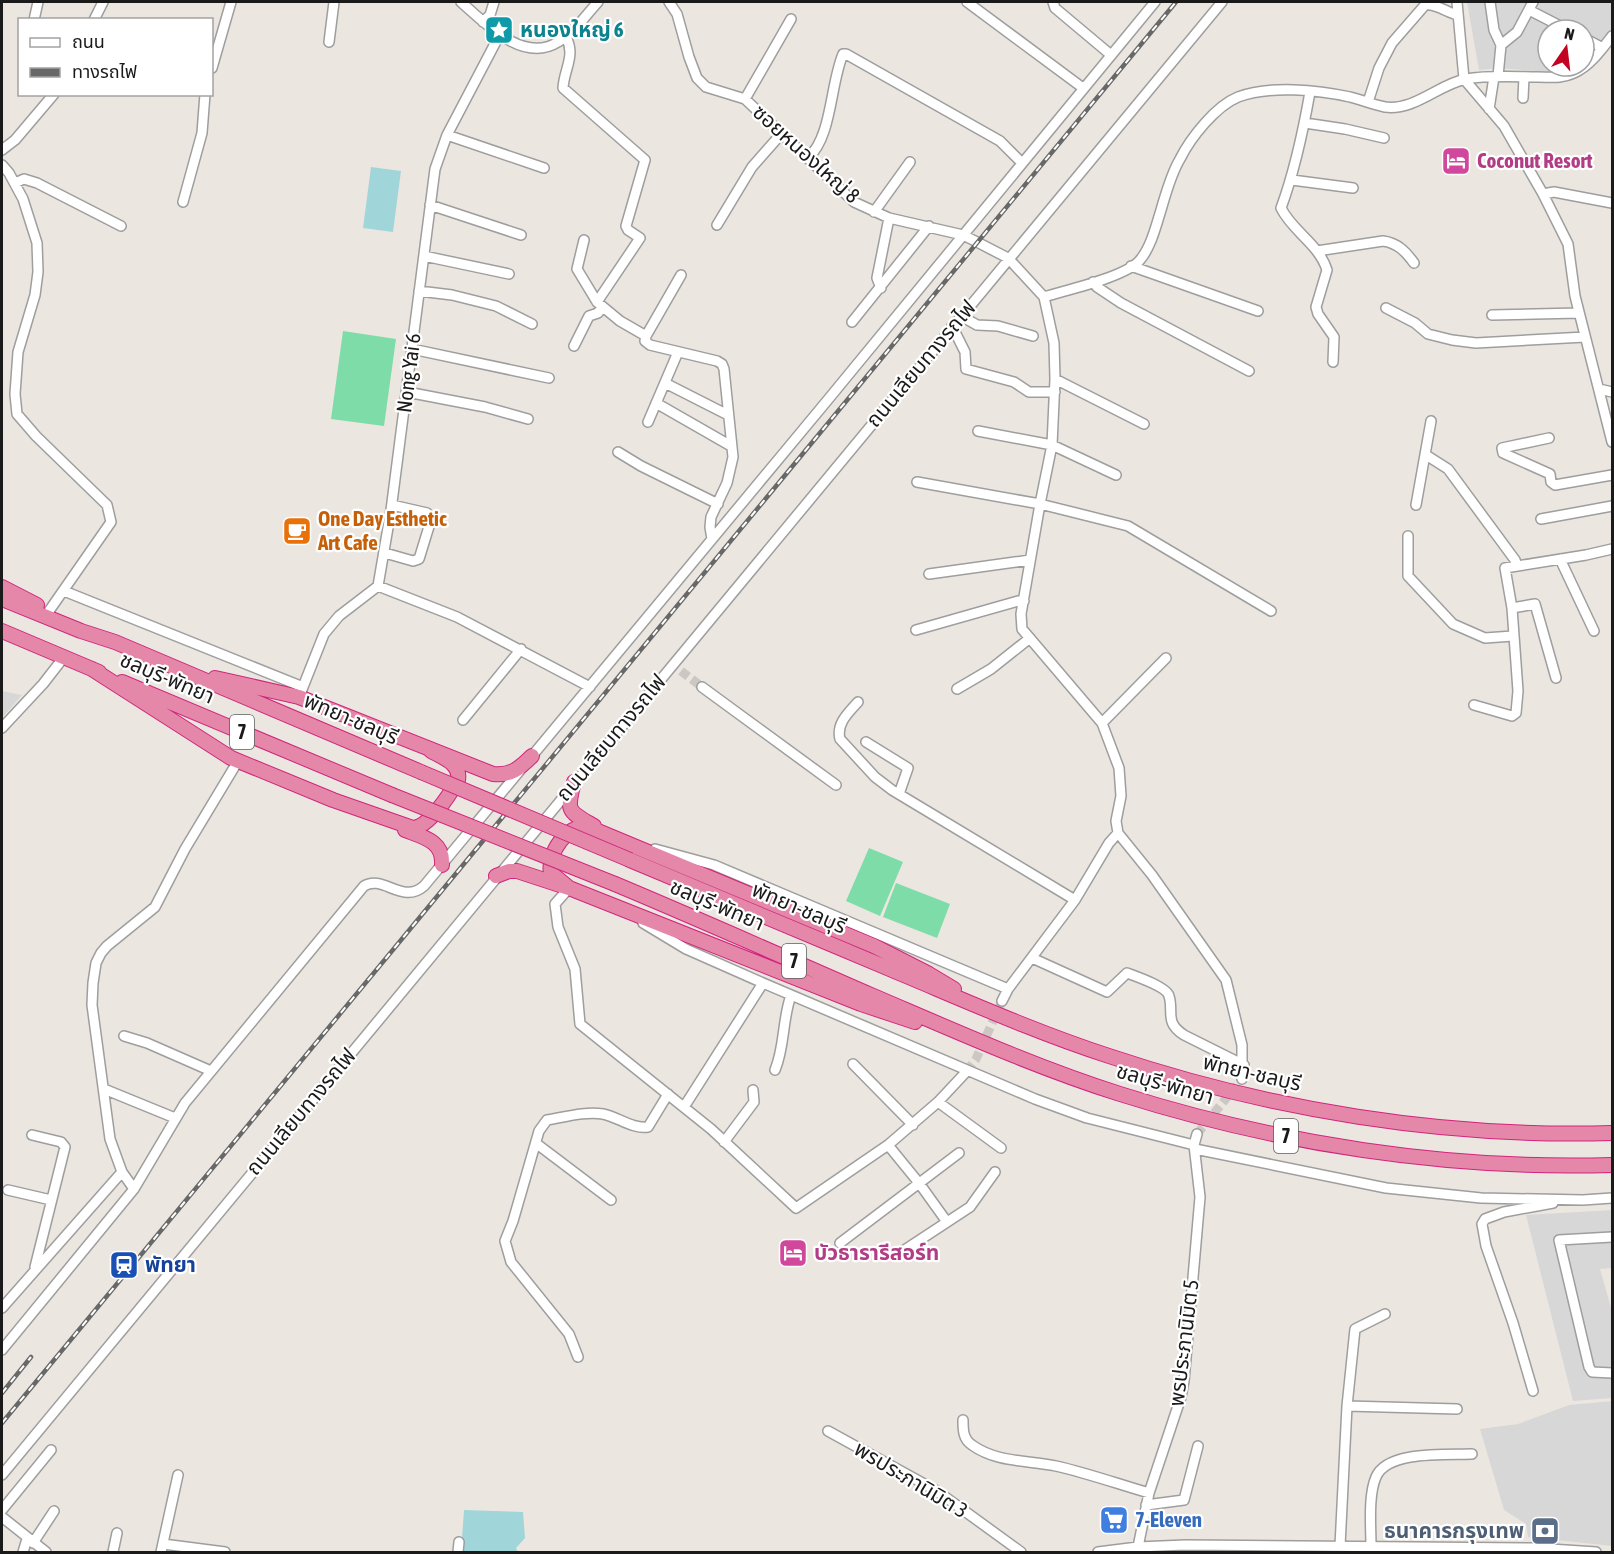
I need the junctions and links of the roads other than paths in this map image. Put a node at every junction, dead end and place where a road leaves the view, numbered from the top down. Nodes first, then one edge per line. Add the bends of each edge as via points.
1 (38, 2) edge
2 (104, 2) edge
3 (231, 2) edge
4 (334, 2) edge
5 (461, 2) edge
6 (494, 2) edge
7 (598, 2) edge
8 (669, 2) edge
9 (968, 2) edge
10 (1053, 2) edge
11 (1155, 2) edge
12 (1222, 2) edge
13 (1457, 2) edge
14 (1490, 2) edge
15 (1531, 6) edge
16 (1458, 15) junction
17 (34, 18) edge
18 (95, 18) edge
19 (1550, 18) edge
20 (791, 19) dead end
21 (483, 22) junction
22 (500, 34) junction
23 (566, 36) junction
24 (1612, 36) edge
25 (329, 42) dead end
26 (1596, 44) edge
27 (1501, 45) junction
28 (1599, 46) dead end
29 (1111, 55) junction
30 (213, 65) edge
31 (1496, 77) junction
32 (1524, 77) junction
33 (1464, 79) junction
34 (1083, 88) junction
35 (1310, 92) junction
36 (52, 96) edge
37 (205, 96) edge
38 (1523, 98) dead end
39 (745, 99) junction
40 (1368, 102) junction
41 (1490, 109) junction
42 (1305, 123) junction
43 (782, 133) junction
44 (447, 135) junction
45 (1384, 138) dead end
46 (2, 150) edge
47 (808, 158) junction
48 (910, 162) dead end
49 (1022, 163) junction
50 (2, 165) edge
51 (544, 168) dead end
52 (1292, 180) junction
53 (15, 183) junction
54 (1353, 188) dead end
55 (1543, 194) junction
56 (183, 202) dead end
57 (1612, 203) edge
58 (430, 205) junction
59 (874, 212) junction
60 (889, 218) junction
61 (717, 225) dead end
62 (121, 226) dead end
63 (929, 226) junction
64 (520, 235) dead end
65 (963, 235) junction
66 (584, 240) dead end
67 (1317, 251) junction
68 (424, 256) junction
69 (1008, 258) junction
70 (1414, 263) dead end
71 (1131, 266) junction
72 (509, 274) dead end
73 (681, 275) dead end
74 (1094, 282) junction
75 (881, 288) junction
76 (419, 291) junction
77 (1044, 297) junction
78 (599, 304) junction
79 (1386, 308) dead end
80 (1258, 311) dead end
81 (1579, 313) junction
82 (1492, 315) dead end
83 (962, 316) junction
84 (852, 322) dead end
85 (532, 324) dead end
86 (952, 326) junction
87 (646, 336) junction
88 (1033, 336) dead end
89 (1586, 337) junction
90 (574, 346) dead end
91 (412, 349) junction
92 (678, 352) junction
93 (1333, 362) dead end
94 (1249, 371) dead end
95 (549, 378) dead end
96 (1055, 379) junction
97 (665, 382) junction
98 (1599, 389) junction
99 (407, 392) junction
100 (1054, 392) junction
101 (1612, 392) edge
102 (656, 403) junction
103 (728, 415) junction
104 (528, 419) dead end
105 (1431, 421) dead end
106 (648, 422) dead end
107 (1144, 424) dead end
108 (978, 431) dead end
109 (1549, 438) dead end
110 (1612, 442) edge
111 (1052, 445) junction
112 (731, 446) junction
113 (618, 452) dead end
114 (1426, 455) junction
115 (1116, 475) dead end
116 (1612, 475) edge
117 (916, 482) dead end
118 (718, 504) junction
119 (1040, 504) junction
120 (1416, 505) dead end
121 (392, 506) junction
122 (1612, 506) edge
123 (1541, 519) dead end
124 (1408, 536) dead end
125 (712, 539) junction
126 (1612, 549) edge
127 (385, 553) junction
128 (1030, 560) junction
129 (1560, 560) junction
130 (1517, 566) junction
131 (928, 574) dead end
132 (378, 586) junction
133 (2, 587) edge
134 (64, 591) junction
135 (2, 599) edge
136 (1024, 601) junction
137 (1512, 608) junction
138 (49, 611) junction
139 (1271, 611) dead end
140 (916, 630) dead end
141 (2, 631) edge
142 (1594, 631) dead end
143 (1513, 636) junction
144 (1030, 638) junction
145 (115, 642) junction
146 (521, 649) junction
147 (64, 657) junction
148 (1166, 658) dead end
149 (672, 664) junction
150 (92, 669) junction
151 (178, 670) junction
152 (681, 672) tunnel mouth
153 (1556, 678) dead end
154 (590, 687) junction
155 (702, 687) tunnel mouth
156 (957, 689) dead end
157 (301, 692) junction
158 (858, 702) dead end
159 (1474, 705) dead end
160 (463, 720) dead end
161 (1102, 723) junction
162 (2, 728) edge
163 (866, 742) dead end
164 (431, 751) junction
165 (532, 756) junction
166 (238, 761) junction
167 (574, 782) junction
168 (836, 785) dead end
169 (898, 794) junction
170 (333, 800) junction
171 (602, 831) junction
172 (1118, 833) junction
173 (629, 842) junction
174 (442, 865) junction
175 (496, 876) junction
176 (569, 888) junction
177 (1075, 900) junction
178 (616, 906) junction
179 (1032, 958) junction
180 (763, 983) junction
181 (1008, 989) junction
182 (791, 995) junction
183 (1002, 1000) tunnel mouth
184 (989, 1011) junction
185 (124, 1036) dead end
186 (973, 1039) junction
187 (853, 1064) dead end
188 (1244, 1065) junction
189 (775, 1070) dead end
190 (211, 1071) junction
191 (967, 1071) junction
192 (1242, 1079) tunnel mouth
193 (104, 1089) junction
194 (753, 1090) dead end
195 (668, 1094) junction
196 (938, 1102) junction
197 (684, 1107) junction
198 (175, 1118) junction
199 (912, 1125) junction
200 (1612, 1133) edge
201 (1197, 1134) tunnel mouth
202 (32, 1135) dead end
203 (724, 1142) junction
204 (537, 1144) junction
205 (888, 1145) junction
206 (1194, 1147) junction
207 (1001, 1148) dead end
208 (959, 1153) dead end
209 (1612, 1165) edge
210 (122, 1172) junction
211 (995, 1172) dead end
212 (919, 1183) junction
213 (134, 1189) junction
214 (8, 1190) dead end
215 (1612, 1198) edge
216 (51, 1200) junction
217 (611, 1200) dead end
218 (1560, 1200) junction
219 (947, 1222) junction
220 (1612, 1237) edge
221 (840, 1243) dead end
222 (903, 1251) dead end
223 (34, 1269) junction
224 (2, 1308) edge
225 (1385, 1314) dead end
226 (2, 1350) edge
227 (578, 1357) dead end
228 (1612, 1373) edge
229 (1533, 1391) dead end
230 (1347, 1406) junction
231 (1457, 1410) dead end
232 (963, 1420) dead end
233 (828, 1431) dead end
234 (1198, 1446) dead end
235 (51, 1450) dead end
236 (1472, 1454) dead end
237 (2, 1475) edge
238 (178, 1475) dead end
239 (1149, 1493) junction
240 (1146, 1504) junction
241 (2, 1510) edge
242 (54, 1511) dead end
243 (2, 1517) edge
244 (117, 1533) dead end
245 (30, 1541) junction
246 (459, 1542) dead end
247 (1138, 1546) junction
248 (1371, 1546) junction
249 (162, 1548) edge
250 (1261, 1549) edge
251 (1286, 1549) edge
252 (1341, 1549) edge
253 (1126, 1550) edge
254 (23, 1552) edge
255 (46, 1552) edge
256 (113, 1552) edge
257 (225, 1552) edge
258 (458, 1552) edge
259 (1021, 1552) edge
260 (1102, 1552) edge
261 (1596, 1552) edge

1 - 17 street
2 - 18 street
3 - 30 street
4 - 25 street
5 - 21 street
6 - 21 street
7 - 23 street
8 - 39 street, ซอยหนองใหญ่ 8 via 677,14 697,78 706,87
9 - 34 street
10 - 29 street via 1055,8
11 - 29 street
12 - 69 street, ถนนเลียบทางรถไฟ
13 - 16 street
14 - 27 street via 1494,30
15 - 19 street
15 - 27 street via 1517,32
16 - 33 street
16 - 40 street via 1425,5 1392,43
20 - 39 street
21 - 22 street
22 - 23 street via 526,47 539,48
22 - 44 street, Nong Yai 6
23 - 78 street via 570,61 563,88 645,159 626,226 640,238
24 - 32 street via 1575,73 1560,78
26 - 28 street
27 - 31 street
29 - 34 street
31 - 32 street
31 - 33 street
31 - 41 street
32 - 38 street
33 - 40 street via 1398,107
33 - 41 street
34 - 49 street
35 - 40 street
35 - 42 street
35 - 71 street via 1268,90 1238,98 1218,110 1179,159 1152,238 1140,261
36 - 46 street
37 - 56 street via 202,133
39 - 43 street, ซอยหนองใหญ่ 8
41 - 55 street
42 - 45 street
42 - 52 street
43 - 47 street, ซอยหนองใหญ่ 8
43 - 61 street via 752,167
44 - 51 street
44 - 58 street, Nong Yai 6 via 435,169
47 - 49 street via 826,128 833,87 846,54 1000,141
47 - 59 street, ซอยหนองใหญ่ 8 via 854,202
48 - 59 street
49 - 65 street
50 - 53 street
52 - 54 street
52 - 67 street via 1281,208
53 - 62 street via 24,179 37,183
53 - 134 street via 37,243 38,272 36,295 18,352 18,414 107,505 111,522
55 - 57 street via 1554,192
55 - 81 street via 1568,244
58 - 64 street
58 - 68 street, Nong Yai 6
59 - 60 street, ซอยหนองใหญ่ 8
60 - 63 street, ซอยหนองใหญ่ 8
60 - 75 street via 877,278
63 - 65 street, ซอยหนองใหญ่ 8
63 - 75 street
65 - 69 street, ซอยหนองใหญ่ 8
65 - 125 street
66 - 78 street via 577,269
67 - 70 street via 1383,241 1398,245
67 - 93 street via 1327,270 1316,308 1334,337
68 - 72 street
68 - 76 street, Nong Yai 6
69 - 77 street
69 - 83 street, ถนนเลียบทางรถไฟ
71 - 74 street
71 - 80 street
73 - 87 street
74 - 77 street
74 - 94 street via 1121,303
75 - 84 street
76 - 85 street via 496,306
76 - 91 street, Nong Yai 6
77 - 96 street via 1053,335
78 - 87 street
78 - 90 street via 598,313 589,316
79 - 89 street via 1428,334 1452,340 1476,343
81 - 82 street
81 - 89 street
83 - 86 street, ถนนเลียบทางรถไฟ
83 - 88 street via 977,325 998,326
86 - 100 street via 966,352 966,369 1014,382 1029,392
86 - 149 street, ถนนเลียบทางรถไฟ
87 - 92 street via 650,345
89 - 98 street
91 - 95 street
91 - 99 street, Nong Yai 6
92 - 97 street
92 - 103 street via 722,364
96 - 100 street
96 - 107 street
97 - 102 street
97 - 103 street
98 - 101 street
98 - 110 street
99 - 104 street
99 - 121 street, Nong Yai 6
100 - 111 street
102 - 106 street
102 - 112 street
103 - 112 street
105 - 114 street
108 - 111 street
109 - 116 street via 1502,448 1503,453 1550,474 1555,485
111 - 115 street
111 - 119 street
112 - 118 street via 731,469
113 - 118 street
114 - 120 street
114 - 130 street via 1448,469
117 - 119 street
118 - 125 street via 711,517
119 - 128 street
119 - 139 street via 1128,526
121 - 127 street, Nong Yai 6
121 - 127 street via 427,513 431,520 419,559
122 - 123 street
124 - 143 street via 1408,576 1452,624 1485,638
125 - 154 street
126 - 129 street
127 - 132 street, Nong Yai 6
128 - 131 street
128 - 136 street
129 - 130 street
129 - 142 street
130 - 137 street via 1505,568
132 - 146 street via 453,615
132 - 157 street via 339,616 324,634
133 - 138 highway
134 - 138 street
134 - 157 street
135 - 145 highway, พัทยา-ชลบุรี / 7
136 - 140 street
136 - 144 street via 1023,628
137 - 143 street
137 - 153 street via 1535,604
138 - 145 highway
141 - 147 highway, ชลบุรี-พัทยา / 7
143 - 159 street via 1516,713 1512,716
144 - 156 street via 991,669
144 - 161 street
145 - 151 highway, พัทยา-ชลบุรี / 7
146 - 154 street
146 - 160 street
147 - 150 highway, ชลบุรี-พัทยา / 7
147 - 162 street
148 - 161 street
149 - 152 street
149 - 167 street, ถนนเลียบทางรถไฟ
150 - 166 highway
150 - 186 highway, ชลบุรี-พัทยา / 7, bridge via 647,898
151 - 157 highway
151 - 184 highway, พัทยา-ชลบุรี / 7, bridge
154 - 165 street
155 - 168 street
157 - 164 highway
158 - 169 street via 841,723 840,739 875,777
161 - 172 street via 1119,768
163 - 169 street via 908,768
164 - 165 highway via 496,774 515,771
164 - 170 highway via 455,766 459,775 453,789 419,827
165 - 174 street
166 - 170 highway
166 - 193 street via 154,907 107,946 96,963 92,1005
167 - 171 highway via 568,803 571,811
167 - 175 street, ถนนเลียบทางรถไฟ
169 - 177 street
170 - 174 highway via 434,842 443,856
171 - 173 highway
171 - 176 highway via 576,827 555,850 550,873
172 - 177 street
172 - 188 street via 1226,980
173 - 181 street via 714,865
173 - 184 highway via 874,946
174 - 190 street via 414,893 374,883 364,886
175 - 176 highway via 517,871
175 - 237 street, ถนนเลียบทางรถไฟ
176 - 178 highway
176 - 195 street via 555,904 558,927 575,969 580,1024
177 - 179 street
178 - 180 street via 686,949
178 - 186 highway via 861,1004
179 - 181 street
179 - 188 street via 1107,992 1127,974 1164,989 1169,995 1175,1028
180 - 182 street
180 - 197 street
181 - 183 street
182 - 189 street
182 - 191 street
184 - 200 highway, พัทยา-ชลบุรี / 7 via 1109,1056 1236,1093 1301,1106 1439,1127
185 - 190 street
186 - 209 highway, ชลบุรี-พัทยา / 7 via 1118,1093 1286,1136 1448,1161
187 - 199 street
188 - 192 street
190 - 198 street
191 - 196 street
191 - 206 street via 1087,1118
193 - 198 street
193 - 210 street via 110,1139
194 - 203 street via 754,1102
195 - 197 street
195 - 204 street via 648,1127 601,1114 547,1120 539,1131
196 - 199 street
196 - 207 street
197 - 203 street
198 - 213 street
199 - 205 street
201 - 206 street, พรประภานิมิต 5
202 - 216 street via 64,1144
203 - 205 street via 796,1208
204 - 217 street
204 - 227 street via 505,1241 506,1249 511,1262 569,1334
205 - 212 street
206 - 218 street via 1386,1188 1482,1198
206 - 239 street, พรประภานิมิต 5 via 1200,1197 1184,1381
208 - 212 street
210 - 213 street
210 - 223 street
211 - 219 street via 970,1207
212 - 219 street
212 - 221 street
213 - 226 street
214 - 216 street
215 - 218 street
216 - 223 street
218 - 229 street via 1504,1212 1482,1224
219 - 222 street
220 - 228 street via 1559,1240 1589,1367 1592,1372
223 - 224 street
225 - 230 street via 1355,1329
230 - 231 street
230 - 252 street
232 - 239 street via 967,1441 989,1453 1013,1461 1056,1466
233 - 259 street, พรประภานิมิต 3 via 937,1491
234 - 240 street via 1184,1500
235 - 241 street
236 - 248 street via 1400,1458 1376,1475
238 - 249 street
239 - 240 street, พรประภานิมิต 5
240 - 247 street, พรประภานิมิต 5
242 - 245 street
243 - 245 street
244 - 256 street
245 - 254 street
245 - 255 street
246 - 258 street
247 - 250 street
247 - 253 street
248 - 252 street
248 - 261 street
249 - 257 street
250 - 251 street
251 - 252 street
253 - 260 street

